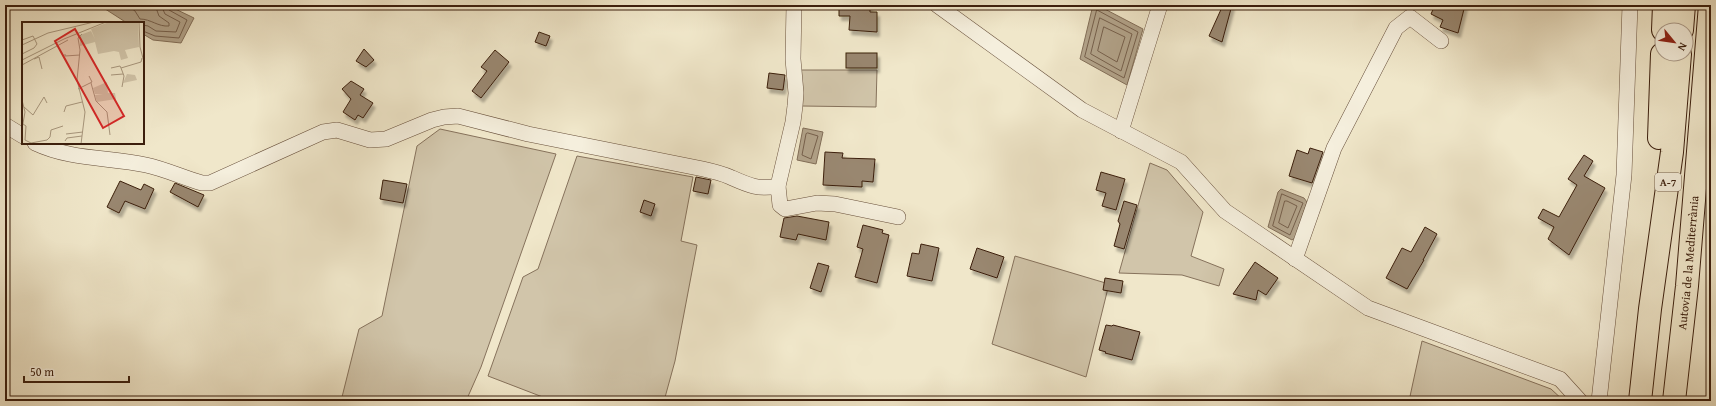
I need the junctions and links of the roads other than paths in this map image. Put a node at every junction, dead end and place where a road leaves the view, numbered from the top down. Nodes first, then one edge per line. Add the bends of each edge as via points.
1 (794, 5) edge
2 (937, 5) edge
3 (1160, 5) edge
4 (1630, 5) edge
5 (1664, 5) edge
6 (1684, 5) edge
7 (1710, 5) edge
8 (1663, 22) edge
9 (1683, 22) edge
10 (1441, 41) dead end
11 (1662, 62) edge
12 (1679, 62) edge
13 (5, 125) edge
14 (1121, 131) junction
15 (22, 135) edge
16 (37, 144) edge
17 (778, 186) junction
18 (898, 217) dead end
19 (1295, 259) junction
20 (1650, 309) junction
21 (1580, 401) edge
22 (1599, 401) edge
23 (1640, 401) edge
24 (1674, 401) edge

1 - 17 street via 795,106
2 - 14 street via 1082,110
3 - 14 street
4 - 22 street via 1624,175
5 - 8 highway
6 - 9 highway
7 - 24 highway, Autovia de la Mediterrània / A-7 via 1687,286
10 - 19 street via 1410,17 1396,28 1334,148
11 - 20 highway
12 - 20 highway, A-7 via 1672,152
13 - 15 street
14 - 19 street via 1181,162 1225,211
16 - 17 street via 66,154 148,165 202,183 210,182 323,132 337,130 361,138 378,140 432,120 458,116 528,134 702,169 729,176 753,187
17 - 18 street via 780,206 785,209 817,203 835,204
19 - 21 street via 1368,308 1560,379
20 - 23 highway, A-7

